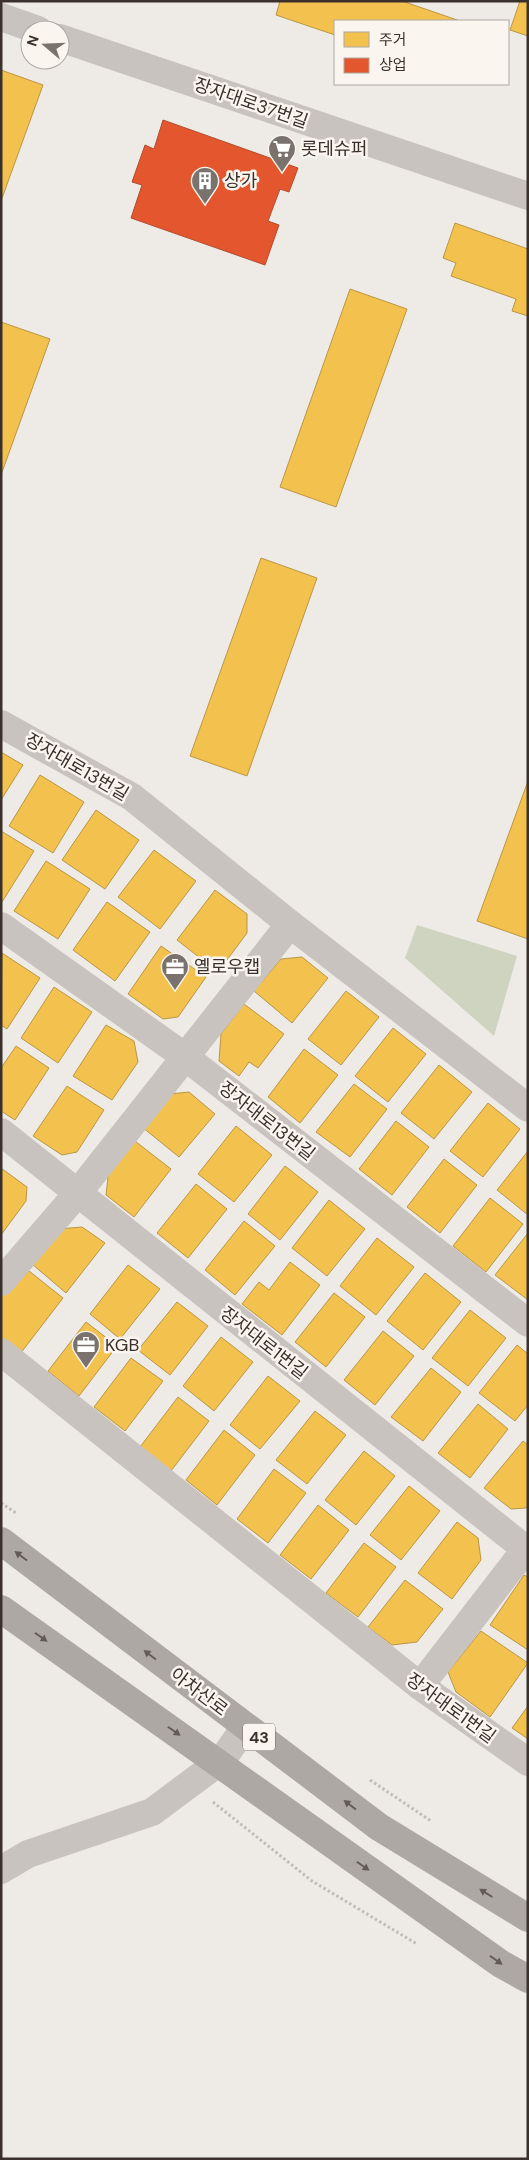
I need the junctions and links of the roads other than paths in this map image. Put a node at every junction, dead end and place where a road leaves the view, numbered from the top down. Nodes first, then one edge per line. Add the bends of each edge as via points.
1 (1, 17) edge
2 (20, 24) edge
3 (70, 41) edge
4 (528, 196) edge
5 (1, 724) edge
6 (290, 924) junction
7 (1, 926) edge
8 (184, 1056) junction
9 (528, 1108) edge
10 (1, 1132) edge
11 (77, 1194) junction
12 (1, 1282) edge
13 (528, 1323) edge
14 (1, 1352) edge
15 (1, 1542) edge
16 (527, 1549) edge
17 (1, 1609) edge
18 (420, 1686) junction
19 (245, 1727) junction
20 (218, 1762) junction
21 (528, 1762) edge
22 (1, 1870) edge
23 (528, 1918) edge
24 (528, 1979) edge

1 - 2 street
3 - 4 street, 장자대로37번길
5 - 6 street, 장자대로13번길 via 132,797
6 - 8 street
6 - 9 street, 장자대로13번길
7 - 8 street, 장자대로13번길
8 - 11 street
8 - 13 street, 장자대로13번길
10 - 11 street, 장자대로1번길
11 - 12 street
11 - 16 street, 장자대로1번길
14 - 18 street, 장자대로1번길
19 -> 15 main road, 아차산로 / 43
16 - 18 street
17 -> 20 main road, 43
18 - 21 street, 장자대로1번길
19 - 20 street
23 -> 19 main road, 아차산로 / 43 via 379,1827
20 - 22 street via 152,1812 28,1854
20 -> 24 main road, 43 via 501,1964

